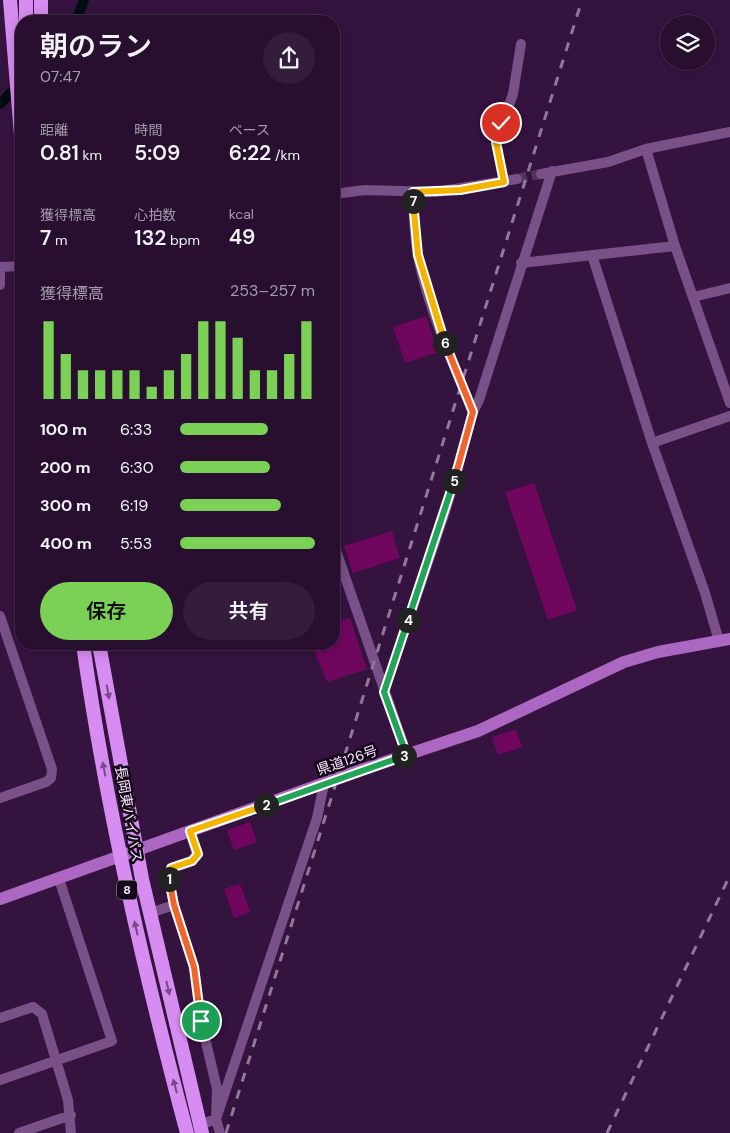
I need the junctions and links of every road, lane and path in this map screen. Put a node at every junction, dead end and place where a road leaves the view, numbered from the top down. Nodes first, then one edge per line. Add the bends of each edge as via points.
1 (10, 0) edge
2 (26, 0) edge
3 (41, 0) edge
4 (50, 0) edge
5 (26, 15) edge
6 (46, 15) edge
7 (48, 15) edge
8 (521, 44) dead end
9 (15, 64) edge
10 (730, 132) edge
11 (646, 149) junction
12 (517, 179) tunnel mouth
13 (504, 182) junction
14 (413, 192) junction
15 (340, 193) edge
16 (675, 246) junction
17 (592, 255) junction
18 (521, 263) junction
19 (15, 266) edge
20 (0, 267) edge
21 (0, 285) edge
22 (730, 288) edge
23 (693, 297) junction
24 (730, 403) edge
25 (473, 412) junction
26 (730, 416) edge
27 (652, 443) junction
28 (340, 563) edge
29 (0, 616) edge
30 (724, 640) edge
31 (84, 650) edge
32 (100, 650) edge
33 (384, 692) junction
34 (407, 756) junction
35 (324, 784) junction
36 (0, 798) edge
37 (190, 831) junction
38 (138, 850) junction
39 (121, 856) junction
40 (59, 879) junction
41 (0, 899) edge
42 (174, 905) junction
43 (150, 913) junction
44 (0, 1018) edge
45 (201, 1021) junction
46 (176, 1027) junction
47 (57, 1059) junction
48 (0, 1080) edge
49 (71, 1116) junction
50 (216, 1119) junction
51 (201, 1129) edge
52 (184, 1132) edge
53 (19, 1133) edge
54 (71, 1133) edge
55 (220, 1133) edge

1 - 9 highway
2 - 5 highway
3 - 6 highway
4 - 7 highway
8 - 13 street via 513,94 496,142
10 - 11 street
11 - 16 street
11 - 18 street via 608,162 546,172
12 - 13 street
13 - 14 street via 460,190
14 - 15 street via 365,190
14 - 25 street via 423,276 450,359
16 - 17 street
16 - 23 street
17 - 18 street
17 - 27 street
18 - 25 street
19 - 20 street
20 - 21 street
22 - 23 street
23 - 24 street
25 - 33 street via 446,509
26 - 27 street
27 - 30 street
28 - 33 street
29 - 36 street via 52,769 51,778 46,782
30 - 34 main road, 県道126号 via 624,662 509,718
39 -> 31 highway, 長岡東バイパス / 8
32 -> 38 highway, 長岡東バイパス / 8
33 - 34 street
34 - 35 main road, 県道126号
35 - 37 main road, 県道126号
35 - 50 street via 317,818
37 - 38 main road, 県道126号
37 - 42 street via 198,854 192,861 171,868 169,880
38 - 39 main road, 県道126号
38 - 43 highway, 長岡東バイパス / 8
39 - 40 main road, 県道126号
52 -> 39 highway, 長岡東バイパス / 8
40 - 41 main road, 県道126号
40 - 47 street via 112,1041
42 - 43 street
42 - 45 street via 194,967
43 -> 46 highway, 長岡東バイパス / 8
44 - 47 street via 33,1007 38,1009
45 - 46 street
45 - 50 street via 216,1089
46 - 51 highway, 長岡東バイパス / 8
47 - 48 street
47 - 49 street
49 - 53 street
49 - 54 street
50 - 51 street
50 - 55 street

